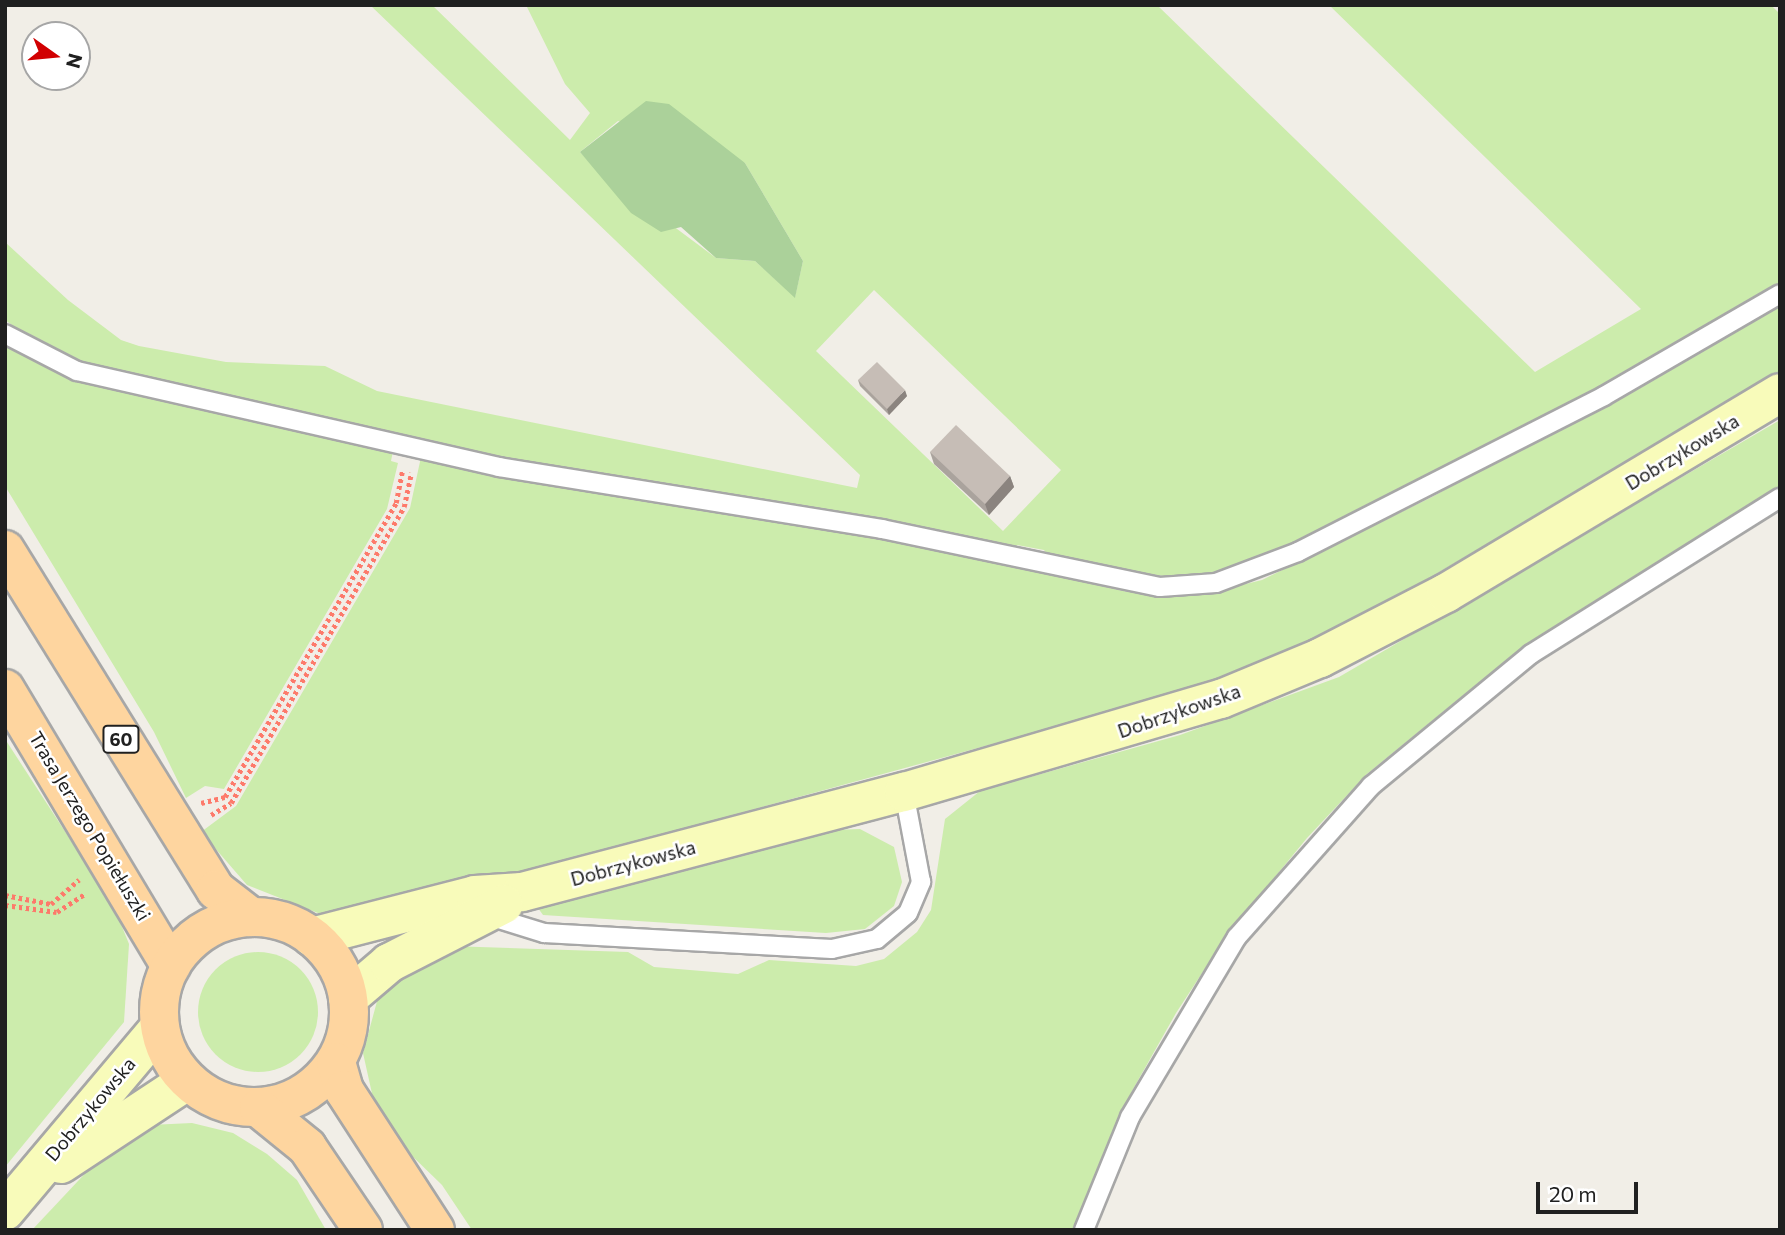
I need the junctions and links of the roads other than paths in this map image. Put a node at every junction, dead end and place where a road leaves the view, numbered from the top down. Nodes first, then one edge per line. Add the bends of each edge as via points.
1 (1780, 294) edge
2 (5, 334) edge
3 (1780, 393) edge
4 (1780, 498) edge
5 (5, 550) edge
6 (5, 689) edge
7 (904, 792) junction
8 (522, 892) junction
9 (486, 915) junction
10 (251, 916) junction
11 (312, 937) junction
12 (171, 966) junction
13 (348, 998) junction
14 (159, 1028) junction
15 (336, 1062) junction
16 (187, 1081) junction
17 (259, 1108) junction
18 (14, 1202) edge
19 (363, 1230) edge
20 (435, 1230) edge
21 (1084, 1230) edge

1 - 2 lane via 1439,484 1242,576 1193,585 1139,584 882,529 570,481 77,371
3 - 7 main road, Dobrzykowska via 1446,593 1320,658 1188,710
4 - 21 lane via 1531,654 1371,786 1237,937 1130,1117
5 - 10 main road, 60 via 216,890
6 - 12 main road, Trasa Jerzego Popiełuszki via 116,866
7 - 8 main road, Dobrzykowska
7 - 9 lane via 921,882 908,913 877,939 832,949 558,934
8 - 9 main road, Dobrzykowska
8 - 11 main road, Dobrzykowska via 475,895
9 - 13 main road, Dobrzykowska via 389,964
10 - 11 main road, 60 via 290,923
10 - 12 main road, 60 via 220,923 192,939
11 - 13 main road, 60 via 339,969
12 - 14 main road, 60 via 160,995
13 - 15 main road, 60 via 348,1030
14 - 16 main road, 60
14 - 18 main road, Dobrzykowska
15 - 17 main road, 60 via 303,1094
15 - 20 main road via 344,1090
16 - 17 main road, 60 via 220,1102
16 - 18 main road, Dobrzykowska
17 - 19 main road via 307,1147

